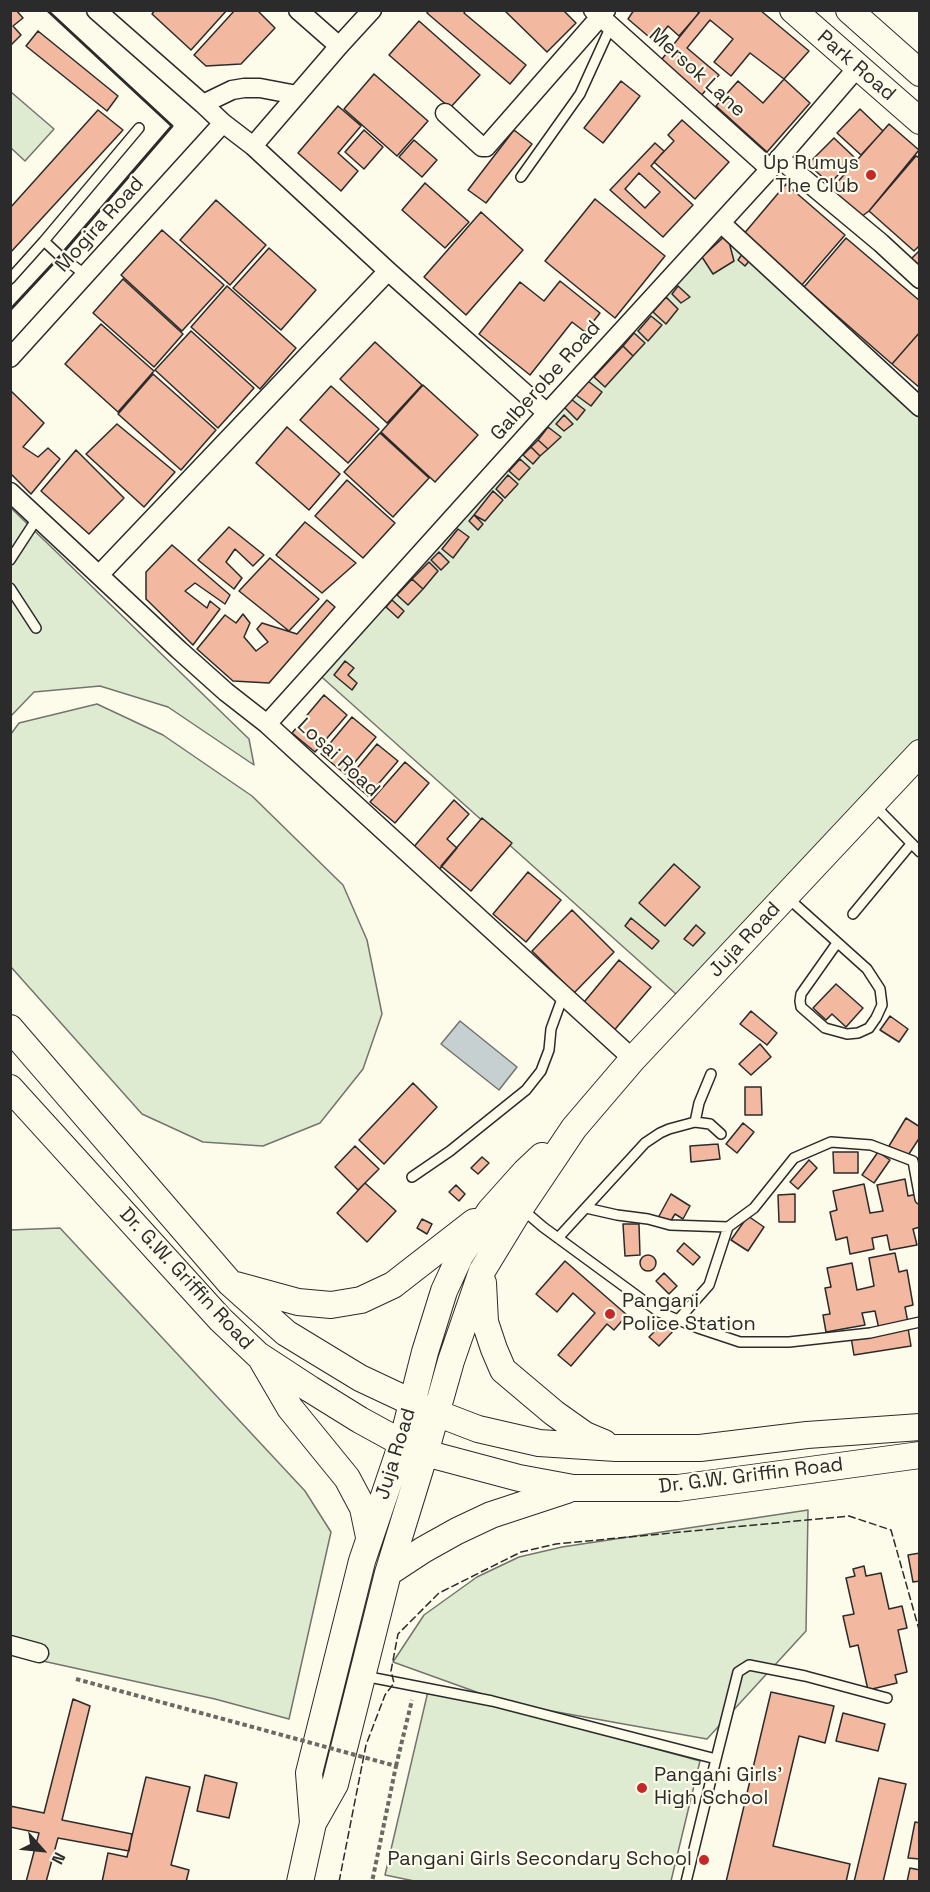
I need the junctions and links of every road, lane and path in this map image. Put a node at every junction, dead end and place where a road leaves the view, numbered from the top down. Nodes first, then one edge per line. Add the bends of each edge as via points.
1 (96, 10) edge
2 (298, 10) edge
3 (372, 10) edge
4 (793, 10) edge
5 (849, 10) edge
6 (603, 16) edge
7 (339, 46) junction
8 (857, 68) junction
9 (920, 73) edge
10 (297, 95) junction
11 (203, 104) junction
12 (445, 113) dead end
13 (920, 121) edge
14 (223, 123) junction
15 (139, 128) dead end
16 (253, 146) junction
17 (775, 163) junction
18 (521, 177) dead end
19 (721, 223) junction
20 (44, 241) junction
21 (388, 271) junction
22 (86, 274) junction
23 (10, 279) edge
24 (920, 279) edge
25 (10, 358) edge
26 (920, 407) edge
27 (547, 412) junction
28 (10, 492) edge
29 (38, 517) junction
30 (10, 560) edge
31 (99, 575) junction
32 (10, 588) edge
33 (36, 628) dead end
34 (267, 724) junction
35 (920, 753) edge
36 (872, 803) junction
37 (911, 844) junction
38 (920, 852) edge
39 (786, 896) junction
40 (853, 914) dead end
41 (837, 943) junction
42 (563, 996) junction
43 (10, 1028) edge
44 (633, 1059) junction
45 (711, 1074) dead end
46 (10, 1088) edge
47 (695, 1122) junction
48 (574, 1128) junction
49 (721, 1134) dead end
50 (412, 1177) dead end
51 (920, 1199) edge
52 (520, 1207) junction
53 (586, 1208) junction
54 (490, 1211) junction
55 (728, 1227) junction
56 (558, 1238) junction
57 (482, 1271) junction
58 (230, 1283) junction
59 (678, 1320) junction
60 (920, 1322) edge
61 (258, 1355) junction
62 (412, 1403) junction
63 (920, 1411) edge
64 (435, 1413) junction
65 (920, 1427) edge
66 (807, 1435) junction
67 (920, 1445) edge
68 (413, 1448) junction
69 (616, 1448) junction
70 (920, 1455) edge
71 (810, 1471) junction
72 (573, 1488) junction
73 (369, 1537) junction
74 (388, 1573) junction
75 (10, 1645) edge
76 (39, 1653) dead end
77 (361, 1675) junction
78 (76, 1680) dead end
79 (415, 1686) junction
80 (887, 1698) dead end
81 (716, 1759) junction
82 (396, 1766) junction
83 (313, 1823) junction
84 (300, 1881) edge
85 (372, 1881) edge
86 (686, 1881) edge

1 - 11 street
2 - 7 street
3 - 7 street
4 - 8 main road, Park Road
5 - 9 main road, Park Road
6 - 12 street via 486,147
6 - 17 street, Mersok Lane
6 - 18 lane via 580,94
7 - 10 street
8 - 13 main road, Park Road
8 - 17 street, Galberobe Road
10 - 11 street via 244,88
10 - 16 street
11 - 14 street
14 - 16 street
14 - 22 street, Mogira Road
15 - 20 lane
16 - 21 street
17 - 19 street, Galberobe Road
17 - 24 street, Mersok Lane via 881,243
19 - 26 street
19 - 27 street, Galberobe Road
20 - 22 lane
20 - 23 lane
21 - 27 street
21 - 31 street
22 - 25 street, Mogira Road
27 - 34 street, Galberobe Road
28 - 29 street, Losai Road
29 - 30 lane
29 - 31 street, Losai Road
31 - 34 street, Losai Road via 226,692
32 - 33 lane
34 - 42 street, Losai Road
35 - 36 main road, Juja Road
36 - 37 lane
36 - 39 main road, Juja Road
37 - 38 lane
37 - 40 lane
39 - 41 lane
39 - 44 main road, Juja Road
41 - 41 lane via 867,969 882,996 876,1018 869,1028 858,1033 825,1028 801,1007 801,994
42 - 44 street, Losai Road
42 - 50 lane via 550,1029 549,1050 541,1071 526,1090
43 - 58 main road, Dr. G.W. Griffin Road
44 - 48 main road, Juja Road
45 - 47 lane
46 - 61 main road, Dr. G.W. Griffin Road via 220,1319
47 - 49 lane via 710,1124
47 - 53 lane via 669,1129 645,1143
48 - 52 main road, Juja Road
48 - 54 main road, Juja Road via 525,1172
51 - 55 lane via 913,1161 871,1145 831,1142 794,1158 754,1208
52 - 56 lane
52 - 57 main road, Juja Road
53 - 55 lane via 670,1225
53 - 56 lane
54 - 58 main road via 393,1286 361,1300 331,1305 298,1302
54 - 62 main road, Juja Road via 460,1256 444,1291
55 - 59 lane via 709,1285
56 - 59 lane via 659,1312
57 - 64 main road, Juja Road
57 - 69 main road via 485,1322 503,1370 585,1435
58 - 62 main road, Dr. G.W. Griffin Road via 286,1333 360,1378
59 - 60 lane via 740,1342 789,1342 870,1333
61 - 68 main road, Dr. G.W. Griffin Road
61 - 73 main road via 290,1408 347,1478 363,1508
62 - 64 main road, Dr. G.W. Griffin Road
62 - 68 main road, Juja Road
63 - 66 main road, Dr. G.W. Griffin Road
64 - 68 main road, Juja Road
64 - 69 main road, Dr. G.W. Griffin Road via 478,1429 539,1443
65 - 66 main road, Dr. G.W. Griffin Road
66 - 69 main road, Dr. G.W. Griffin Road via 700,1448
67 - 71 main road
68 - 72 main road, Dr. G.W. Griffin Road via 519,1478
68 - 73 main road, Juja Road
68 - 74 main road, Juja Road
70 - 71 main road, Dr. G.W. Griffin Road
71 - 72 main road, Dr. G.W. Griffin Road via 678,1488
72 - 74 main road via 474,1523
73 - 83 main road, Juja Road via 309,1773
74 - 77 main road, Juja Road
75 - 76 street
77 - 79 lane
77 - 83 main road, Juja Road via 335,1784
78 - 82 path, bridge
79 - 81 lane via 492,1701
79 - 82 path
80 - 81 lane via 749,1665 738,1672
81 - 86 lane
82 - 85 path, bridge
83 - 84 main road, Juja Road

